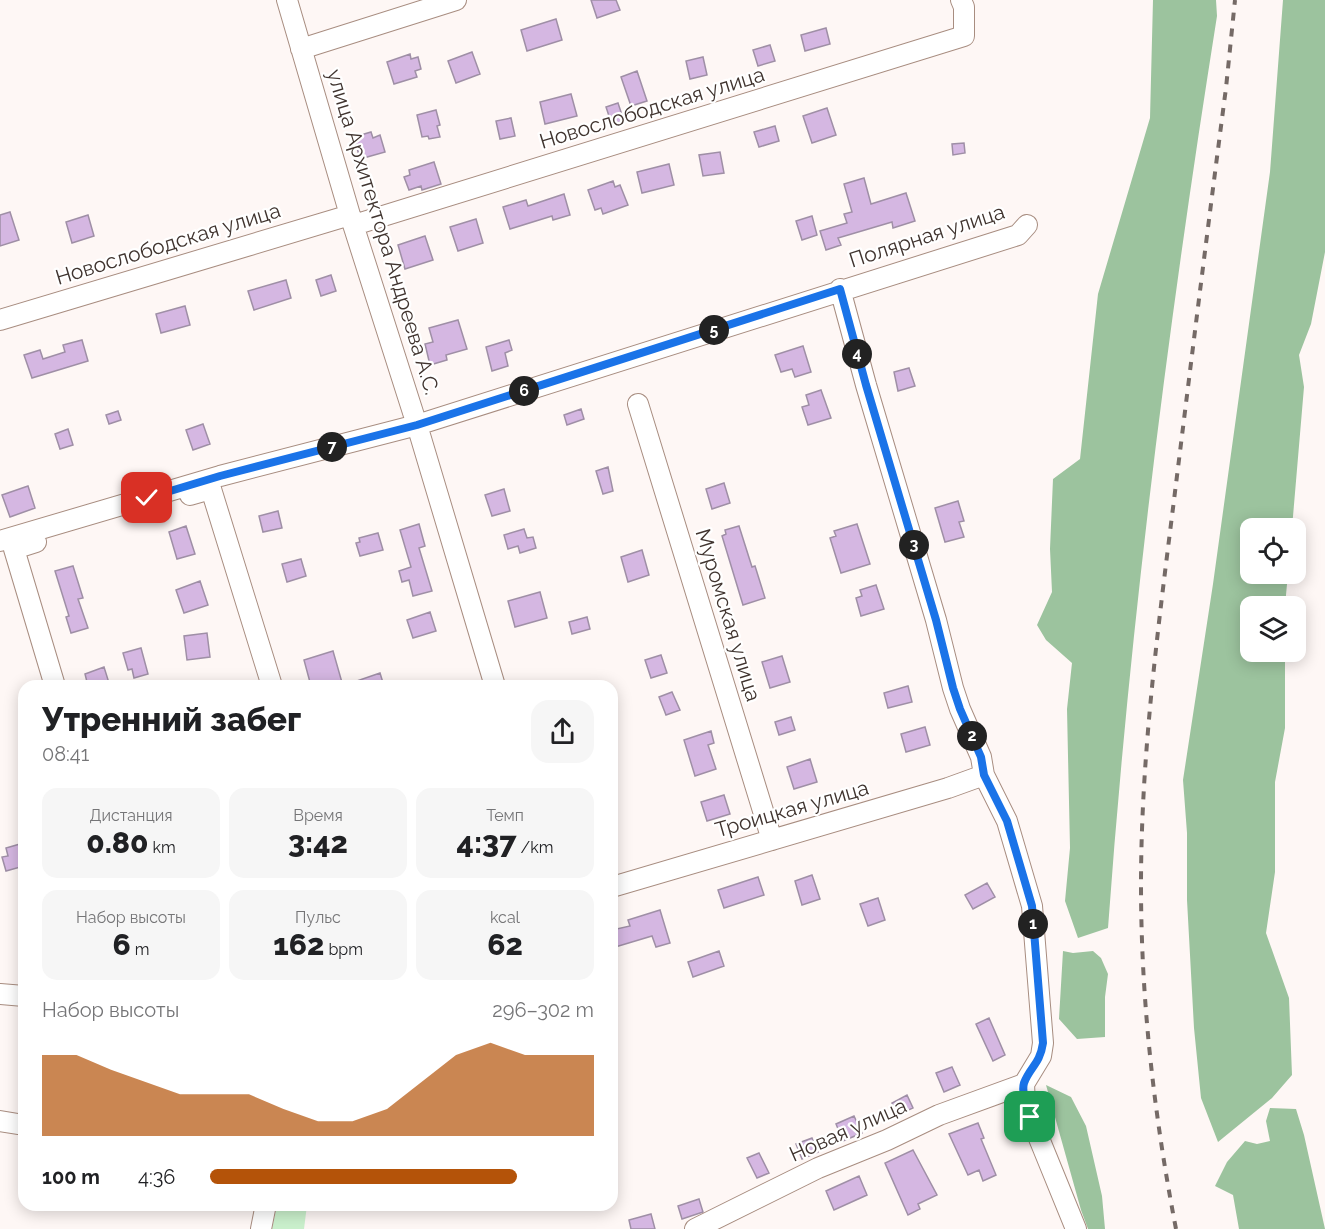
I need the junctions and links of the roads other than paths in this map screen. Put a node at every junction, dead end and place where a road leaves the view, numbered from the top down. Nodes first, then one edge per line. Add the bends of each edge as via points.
1 (287, 0) edge
2 (456, 0) edge
3 (962, 0) edge
4 (302, 50) junction
5 (352, 220) junction
6 (1027, 225) dead end
7 (840, 289) junction
8 (0, 320) edge
9 (638, 404) dead end
10 (417, 425) junction
11 (7, 545) edge
12 (53, 680) edge
13 (270, 680) edge
14 (493, 680) edge
15 (984, 775) junction
16 (772, 840) junction
17 (618, 885) edge
18 (0, 994) edge
19 (18, 996) edge
20 (1024, 1084) junction
21 (0, 1122) edge
22 (18, 1124) edge
23 (265, 1211) edge
24 (261, 1229) edge
25 (694, 1229) edge
26 (1076, 1229) edge

1 - 4 street, улица Архитектора Андреева А.С.
2 - 4 street
3 - 5 street, Новослободская улица via 964,36
4 - 5 street, улица Архитектора Андреева А.С.
5 - 8 street, Новослободская улица
5 - 10 street, улица Архитектора Андреева А.С.
6 - 7 street, Полярная улица via 1018,235
7 - 10 street, Полярная улица
7 - 15 street, Полярная улица via 953,688 981,757
9 - 16 street, Муромская улица
10 - 11 street, Полярная улица via 220,476
10 - 14 street, улица Архитектора Андреева А.С.
11 - 12 street
11 - 13 street via 212,489
15 - 16 street, Троицкая улица
15 - 20 street via 1007,821 1032,906 1043,1043 1041,1056
16 - 17 street, Троицкая улица
18 - 19 street
20 - 25 street, Новая улица via 939,1115 818,1168
20 - 26 street via 1025,1104
21 - 22 street
23 - 24 street

